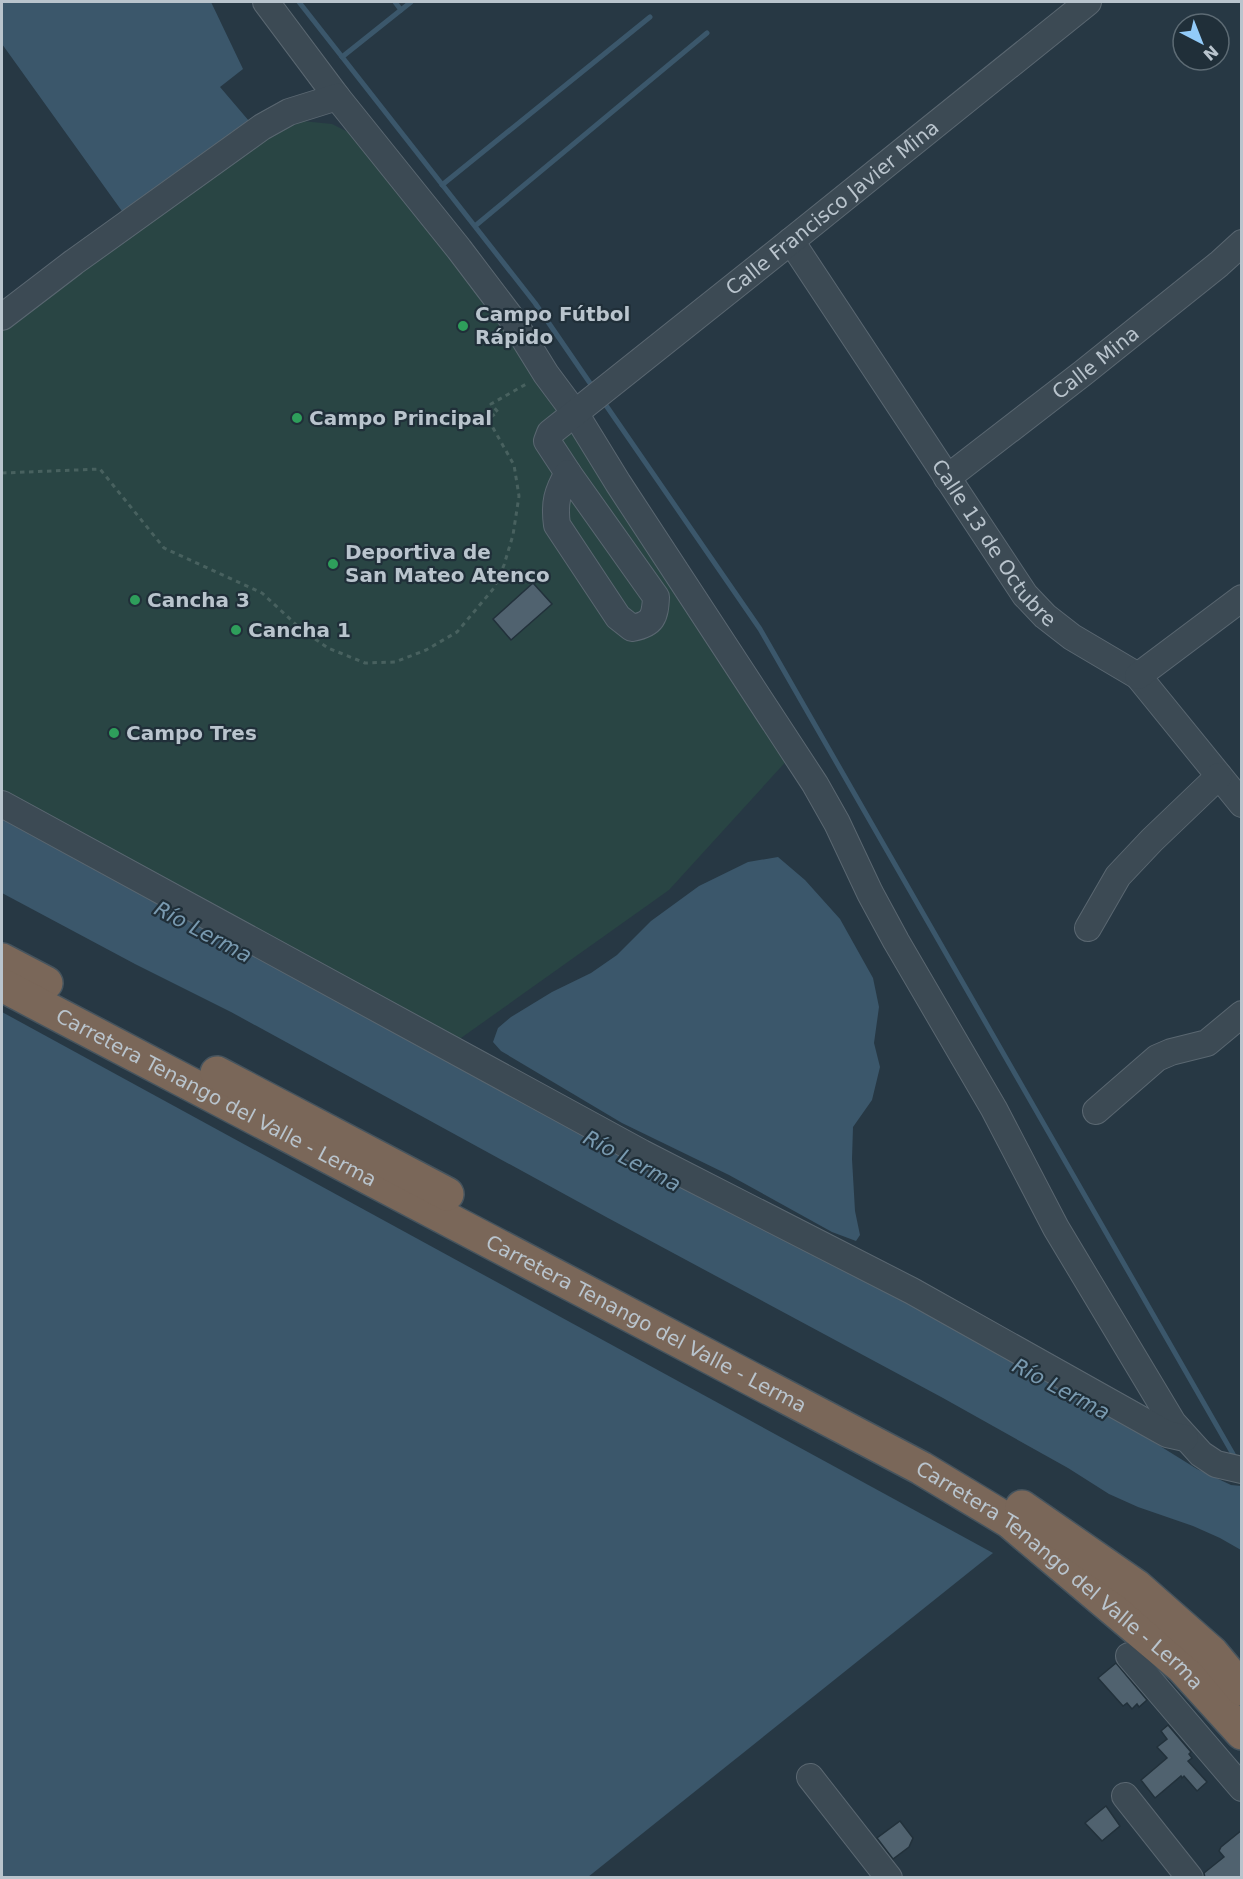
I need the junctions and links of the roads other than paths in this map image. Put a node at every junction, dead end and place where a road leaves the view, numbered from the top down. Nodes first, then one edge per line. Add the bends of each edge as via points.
1 (266, 2) edge
2 (1089, 2) edge
3 (337, 97) junction
4 (791, 241) junction
5 (1242, 243) edge
6 (2, 317) edge
7 (582, 408) junction
8 (567, 473) junction
9 (947, 478) junction
10 (1242, 598) edge
11 (1138, 676) junction
12 (1220, 776) junction
13 (2, 804) edge
14 (1242, 804) edge
15 (1088, 928) dead end
16 (2, 960) edge
17 (2, 985) edge
18 (1242, 1014) edge
19 (1096, 1111) dead end
20 (1185, 1438) junction
21 (1242, 1470) edge
22 (1129, 1656) dead end
23 (1242, 1689) edge
24 (1242, 1733) edge
25 (810, 1778) dead end
26 (1242, 1788) edge
27 (1125, 1796) dead end
28 (889, 1878) edge
29 (1190, 1878) edge

1 - 3 street
2 - 4 street, Calle Francisco Javier Mina
3 - 6 street via 289,112 262,127
3 - 7 street via 466,258 512,319 546,374
4 - 7 street, Calle Francisco Javier Mina
4 - 9 street, Calle 13 de Octubre
5 - 9 street, Calle Mina
7 - 8 street, Calle Francisco Javier Mina via 550,433 548,441
7 - 20 street via 618,483 837,823 891,932 994,1109 1056,1228
8 - 8 street via 554,508 557,525 618,617 632,628 645,625 656,614 656,597
9 - 11 street, Calle 13 de Octubre via 1024,595 1072,638
10 - 11 street
11 - 12 street, Calle 13 de Octubre
12 - 14 street, Calle 13 de Octubre
12 - 15 street via 1118,876
13 - 20 street via 642,1152 912,1291 1167,1434
16 - 23 highway via 392,1164 1022,1506 1136,1586 1212,1653
17 - 24 highway, Carretera Tenango del Valle - Lerma via 921,1468 1009,1521 1182,1667
18 - 19 street via 1207,1043 1157,1058
20 - 21 street via 1216,1464
22 - 26 street
25 - 28 street
27 - 29 street

